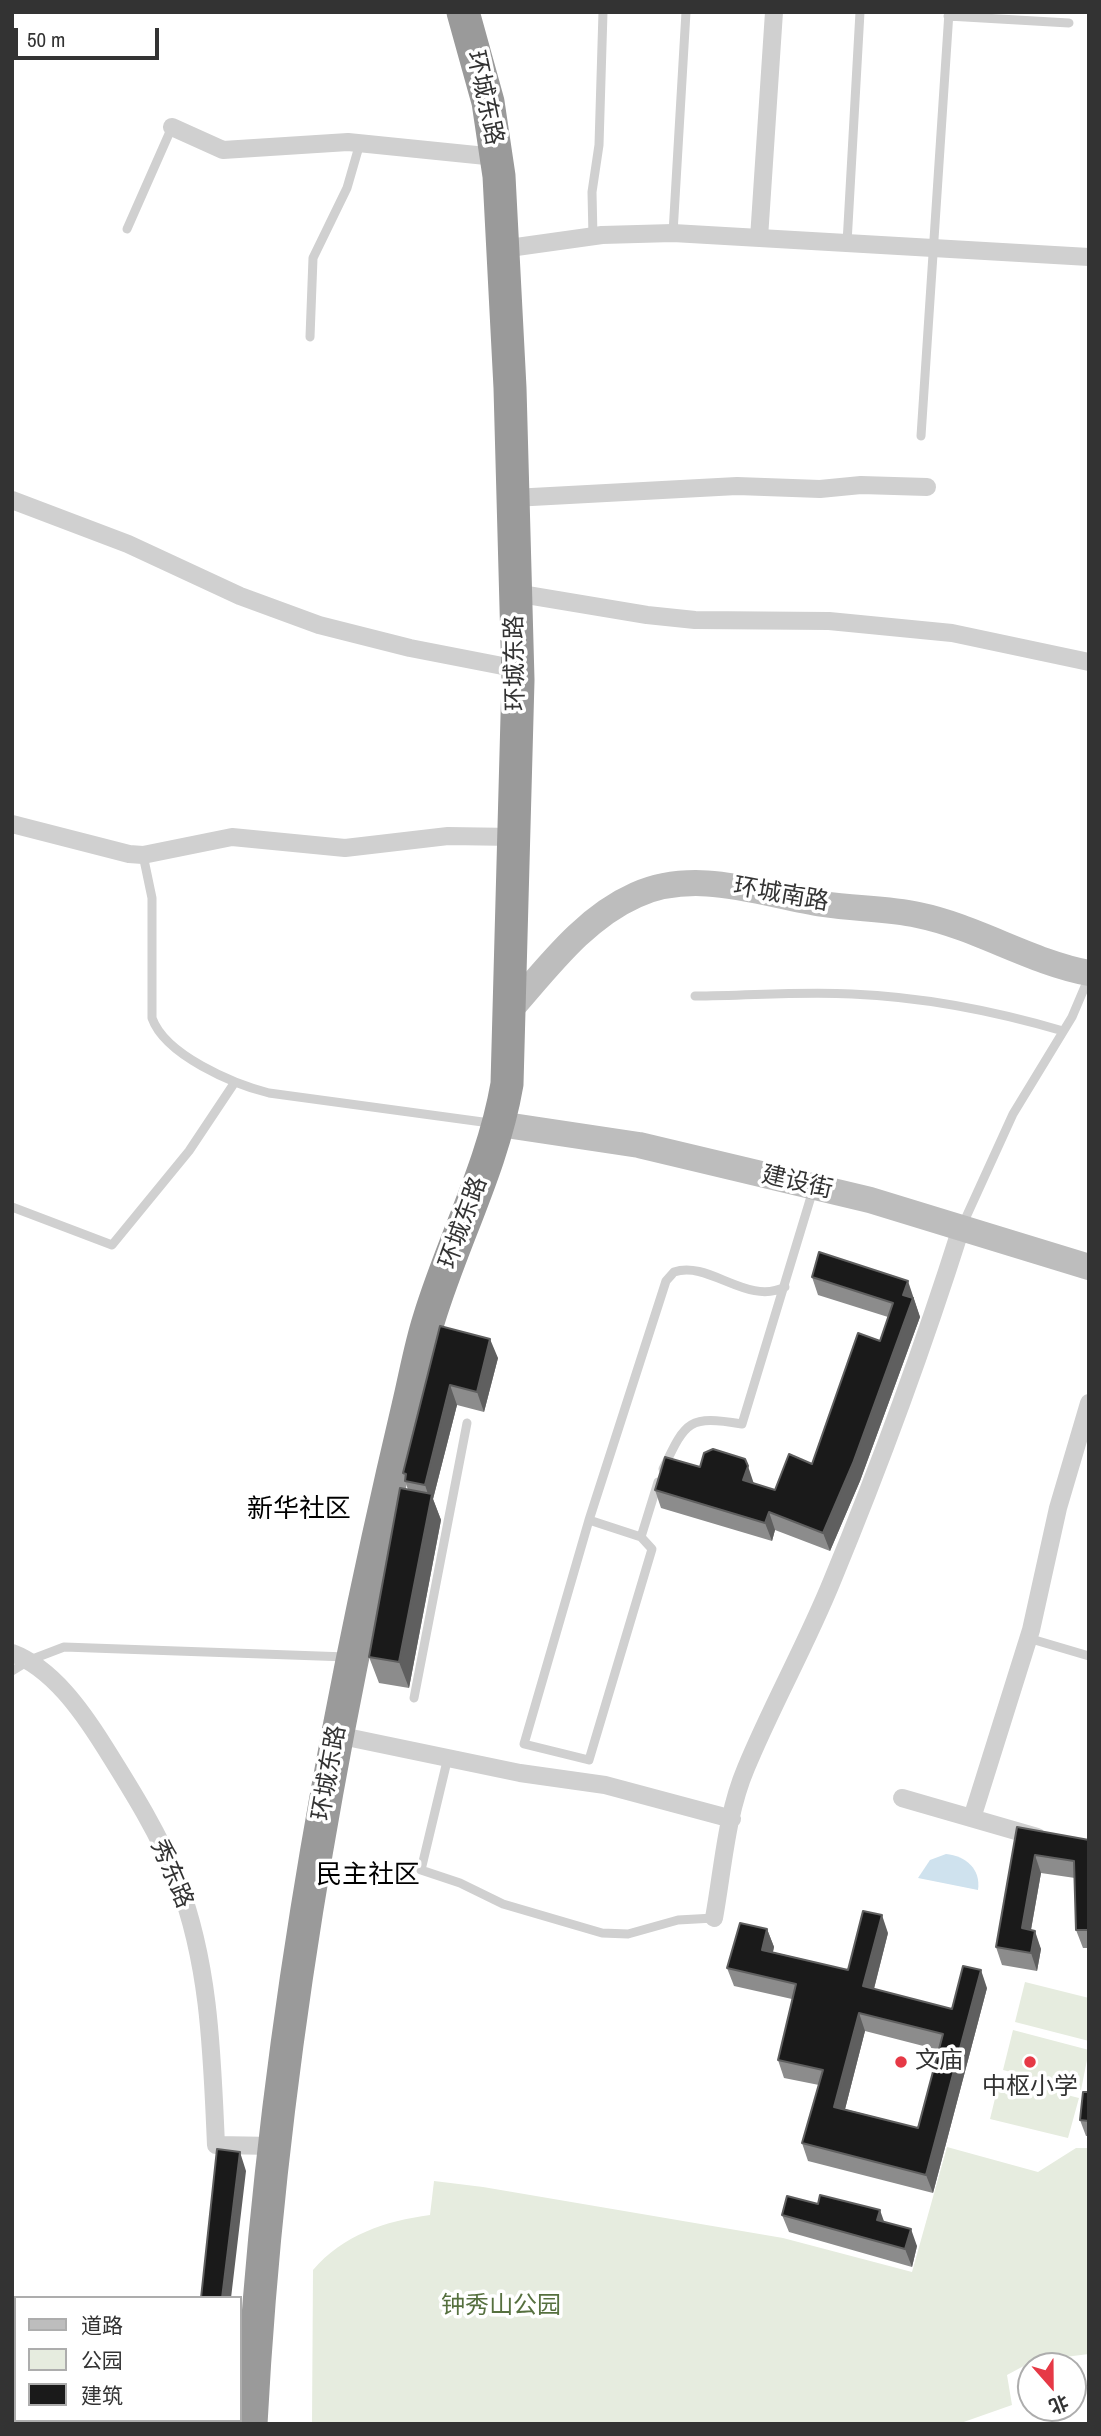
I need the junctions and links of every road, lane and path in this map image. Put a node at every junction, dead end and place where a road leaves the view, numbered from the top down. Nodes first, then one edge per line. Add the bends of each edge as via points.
1 (463, 12) edge
2 (603, 12) edge
3 (686, 12) edge
4 (774, 12) edge
5 (860, 12) edge
6 (948, 14) edge
7 (1069, 23) dead end
8 (172, 127) joint
9 (360, 144) junction
10 (496, 158) junction
11 (127, 229) dead end
12 (673, 233) junction
13 (593, 237) junction
14 (759, 238) junction
15 (847, 243) junction
16 (933, 248) junction
17 (502, 249) junction
18 (1089, 257) edge
19 (310, 337) dead end
20 (921, 436) dead end
21 (927, 487) dead end
22 (513, 498) junction
23 (12, 500) edge
24 (515, 593) junction
25 (1089, 662) edge
26 (518, 669) junction
27 (12, 824) edge
28 (515, 837) junction
29 (143, 855) junction
30 (1089, 975) edge
31 (695, 996) dead end
32 (511, 1009) junction
33 (1063, 1031) junction
34 (235, 1082) junction
35 (499, 1124) junction
36 (814, 1187) junction
37 (12, 1206) edge
38 (961, 1228) junction
39 (1089, 1267) edge
40 (785, 1287) junction
41 (1089, 1403) edge
42 (467, 1423) dead end
43 (438, 1513) dead end
44 (451, 1515) junction
45 (589, 1520) junction
46 (641, 1537) junction
47 (1028, 1638) junction
48 (12, 1653) edge
49 (1089, 1656) edge
50 (352, 1658) junction
51 (30, 1660) junction
52 (12, 1671) edge
53 (414, 1698) dead end
54 (337, 1735) junction
55 (448, 1757) junction
56 (902, 1798) dead end
57 (972, 1818) junction
58 (732, 1819) junction
59 (1053, 1840) edge
60 (714, 1918) joint
61 (275, 2146) junction
62 (251, 2424) edge

1 - 10 highway, 环城东路 via 488,102
2 - 13 lane
3 - 12 lane
4 - 14 street
5 - 15 lane
6 - 7 lane
6 - 16 lane
8 - 9 street via 223,150
8 - 11 lane
9 - 10 street
9 - 19 lane via 347,187 313,258
10 - 17 highway, 环城东路
12 - 13 street
12 - 14 street
13 - 17 street
14 - 15 street
15 - 16 street
16 - 18 street
16 - 20 lane
17 - 22 highway, 环城东路
21 - 22 street via 737,486
22 - 24 highway, 环城东路
23 - 26 street via 117,539 308,622
24 - 25 street via 683,618 829,621 952,633
24 - 26 highway, 环城东路
26 - 28 highway, 环城东路
27 - 29 street
28 - 29 street via 447,836 345,848 232,838
28 - 32 highway, 环城东路
29 - 34 lane via 152,898 152,1018 196,1063
30 - 32 street, 环城南路 via 919,915 682,882 634,896 598,918
30 - 33 lane
31 - 33 lane via 889,996 967,1007
32 - 35 highway, 环城东路 via 507,1084
33 - 38 lane via 1013,1114
34 - 35 lane via 269,1093
34 - 37 lane via 189,1151 112,1245
35 - 36 street, 建设街 via 639,1145
35 - 50 highway, 环城东路 via 429,1320 391,1504
36 - 38 street, 建设街
36 - 40 lane
38 - 39 street, 建设街
38 - 58 street via 920,1359 809,1637 745,1769
40 - 45 lane via 758,1292 687,1270 669,1276
40 - 46 lane via 742,1424 707,1418 691,1424 678,1437
41 - 47 street via 1058,1508
42 - 44 lane
43 - 44 lane
44 - 53 lane
45 - 46 lane
45 - 46 lane via 524,1744 589,1760 652,1549
47 - 49 lane
47 - 57 street
48 - 51 street, 秀东路
50 - 51 lane via 64,1647
50 - 54 highway, 环城东路
51 - 52 lane
51 - 61 street, 秀东路 via 94,1730 178,1882 194,1934 211,2030 216,2145
54 - 55 street
54 - 61 highway, 环城东路 via 300,1954
55 - 58 street via 605,1785
55 - 60 lane via 421,1870 503,1904 602,1933 628,1934 678,1920
56 - 57 street
57 - 59 street
58 - 60 street
61 - 62 highway, 环城东路

